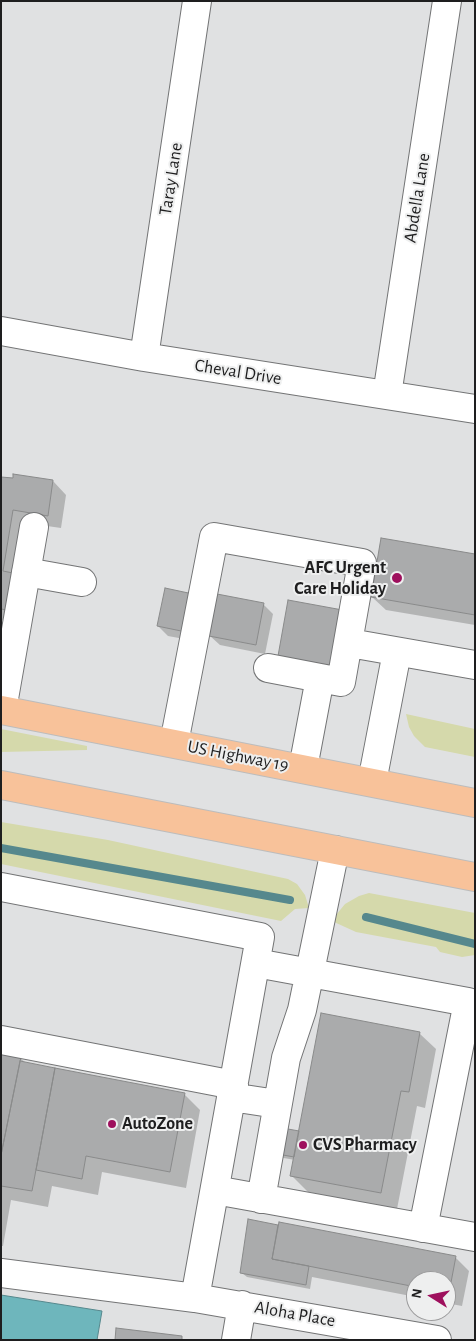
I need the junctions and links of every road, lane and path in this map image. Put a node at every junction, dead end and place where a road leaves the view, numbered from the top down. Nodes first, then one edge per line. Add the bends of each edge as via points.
1 (197, 1) edge
2 (447, 1) edge
3 (1, 331) edge
4 (144, 357) junction
5 (387, 395) junction
6 (475, 409) edge
7 (34, 528) dead end
8 (26, 572) junction
9 (82, 582) dead end
10 (361, 645) dead end
11 (397, 652) junction
12 (475, 665) edge
13 (268, 668) dead end
14 (320, 678) junction
15 (1, 710) edge
16 (174, 743) junction
17 (303, 768) junction
18 (372, 782) junction
19 (1, 785) edge
20 (472, 801) edge
21 (336, 850) junction
22 (440, 870) junction
23 (475, 877) edge
24 (1, 887) edge
25 (475, 891) edge
26 (256, 963) junction
27 (310, 973) junction
28 (302, 1010) junction
29 (1, 1040) edge
30 (233, 1091) junction
31 (277, 1104) junction
32 (215, 1190) junction
33 (269, 1200) junction
34 (422, 1228) junction
35 (475, 1238) edge
36 (1, 1273) edge
37 (195, 1298) junction
38 (242, 1305) junction
39 (236, 1340) edge
40 (437, 1340) edge

1 - 4 street, Taray Lane
2 - 5 street, Abdella Lane
3 - 4 street, Cheval Drive
4 - 5 street, Cheval Drive
5 - 6 street, Cheval Drive
7 - 8 street
8 - 9 street
8 - 15 street
10 - 11 street
11 - 12 street
11 - 18 street
13 - 14 street
14 - 16 street via 341,682 362,563 214,537
14 - 17 street
15 - 16 highway, US Highway 19
16 - 17 highway, US Highway 19
17 - 18 highway, US Highway 19
18 - 20 highway, US Highway 19
19 - 21 highway
21 - 22 highway
21 - 27 street
22 - 23 highway
22 - 25 highway
24 - 26 street via 260,938
26 - 27 street
26 - 30 street
27 - 28 street
27 - 34 street via 468,1002
28 - 31 street via 286,1058
28 - 33 street via 303,1062
29 - 30 street
30 - 31 street
30 - 32 street
31 - 33 street
32 - 33 street
32 - 37 street
33 - 34 street
34 - 35 street
36 - 37 street, Aloha Place
37 - 38 street, Aloha Place
38 - 39 street
38 - 40 street, Aloha Place

